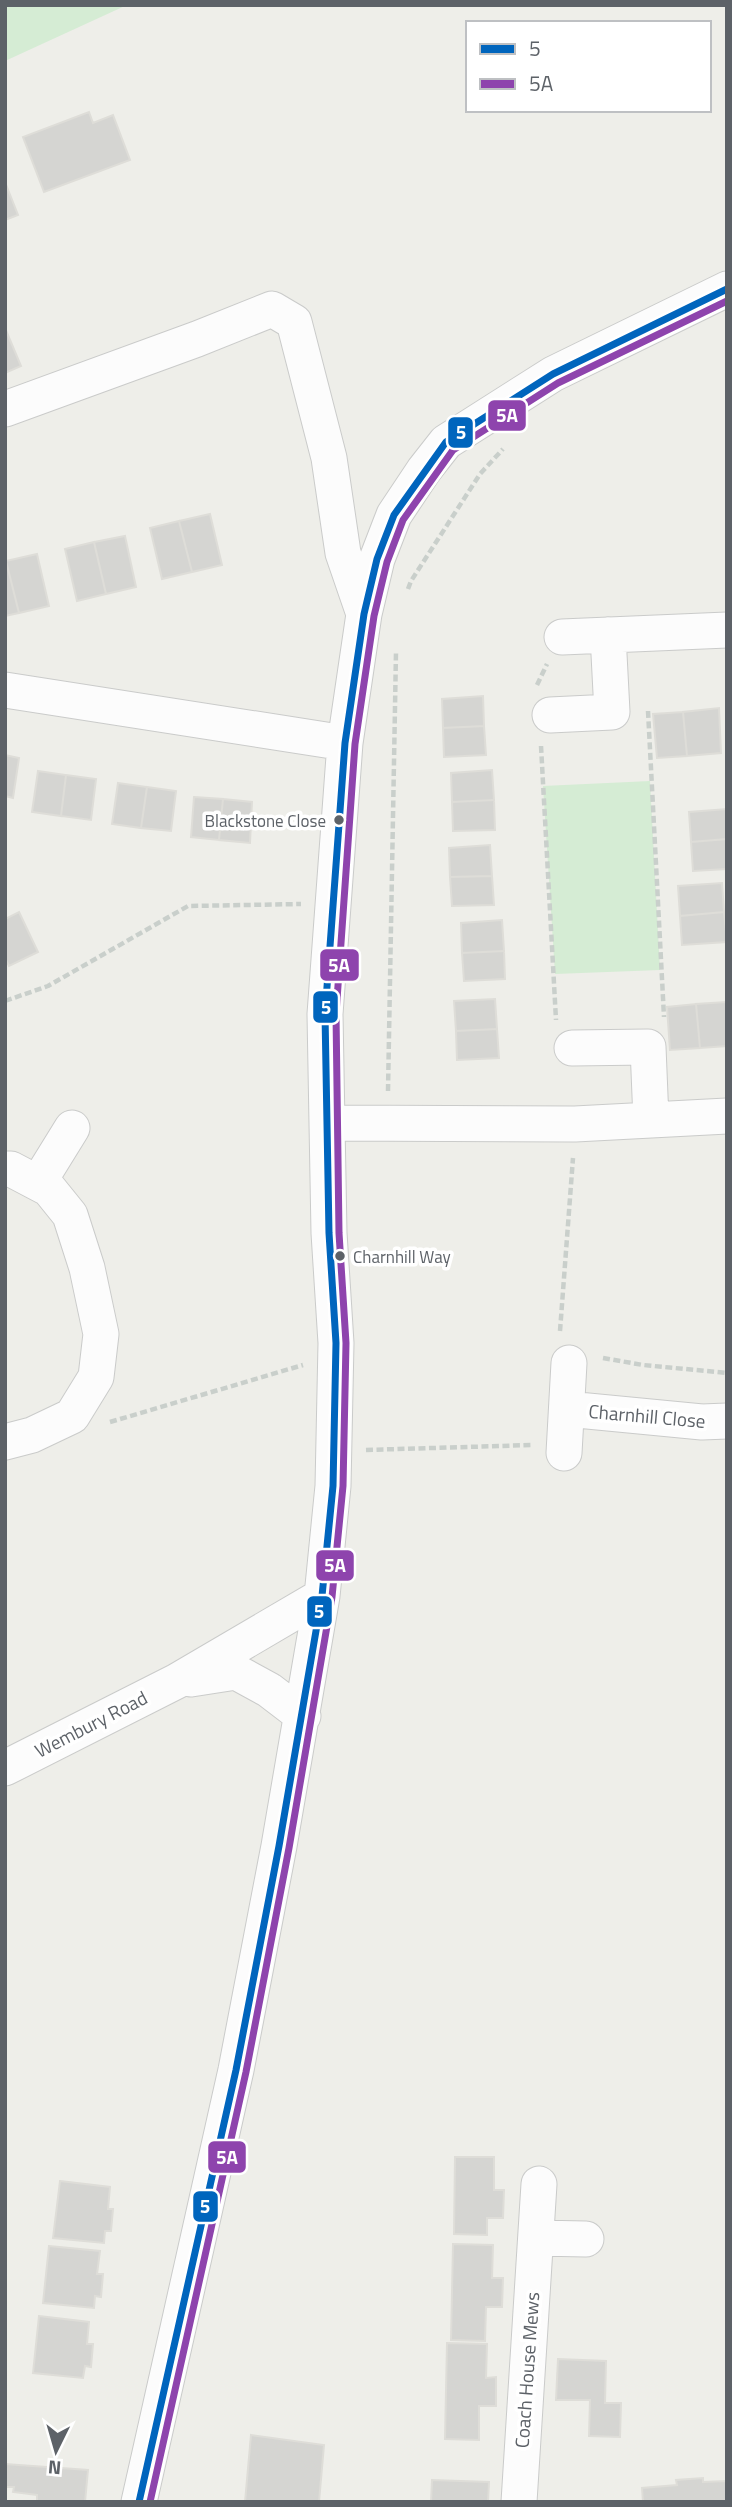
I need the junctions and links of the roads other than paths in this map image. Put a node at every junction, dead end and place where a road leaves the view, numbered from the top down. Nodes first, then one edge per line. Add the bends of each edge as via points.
1 (727, 289) edge
2 (5, 409) edge
3 (364, 614) junction
4 (727, 630) edge
5 (608, 635) junction
6 (562, 637) road end
7 (5, 690) edge
8 (543, 717) road end
9 (345, 743) junction
10 (572, 1048) road end
11 (727, 1116) edge
12 (652, 1120) junction
13 (327, 1123) junction
14 (72, 1128) dead end
15 (5, 1169) edge
16 (38, 1183) junction
17 (582, 1360) road end
18 (567, 1409) junction
19 (727, 1421) edge
20 (5, 1443) edge
21 (564, 1448) road end
22 (322, 1596) junction
23 (177, 1681) junction
24 (303, 1716) junction
25 (5, 1768) edge
26 (539, 2184) dead end
27 (536, 2238) junction
28 (586, 2239) dead end
29 (139, 2502) edge
30 (519, 2502) edge

1 - 3 street via 553,374 446,442 394,514
2 - 3 street via 272,309 294,322 330,458 343,554
3 - 9 street
4 - 5 street
5 - 6 street
5 - 8 street via 612,712
7 - 9 street
9 - 13 street via 325,1014
10 - 12 street via 648,1047
11 - 12 street
12 - 13 street
13 - 22 street via 336,1343 333,1486
14 - 16 street
15 - 16 street
16 - 20 street via 49,1189 70,1215 87,1268 101,1334 96,1377 72,1416
17 - 18 street, Charnhill Close
18 - 19 street, Charnhill Close
18 - 21 street, Charnhill Close
22 - 23 street, Wembury Road
22 - 24 street
23 - 24 street, Wembury Road via 236,1672
23 - 25 street, Wembury Road
24 - 29 street via 236,2070
26 - 27 street, Coach House Mews
27 - 28 street
27 - 30 street, Coach House Mews

